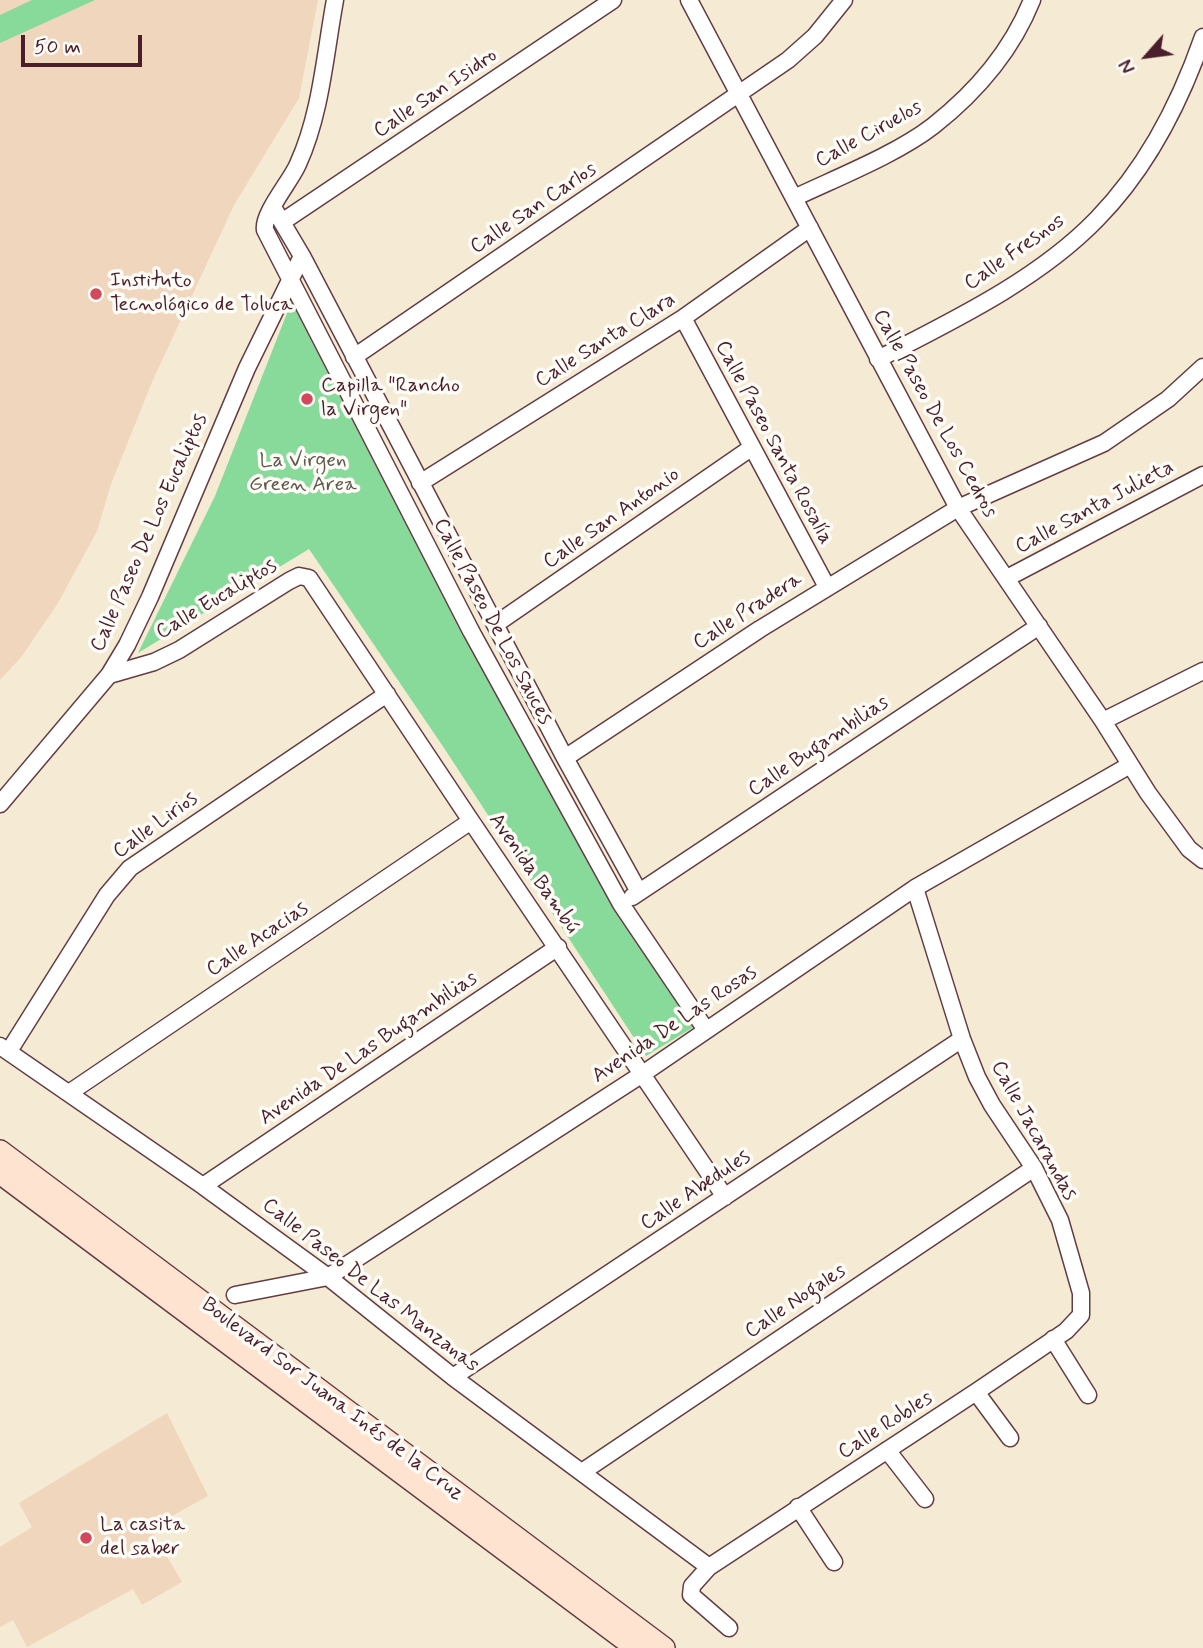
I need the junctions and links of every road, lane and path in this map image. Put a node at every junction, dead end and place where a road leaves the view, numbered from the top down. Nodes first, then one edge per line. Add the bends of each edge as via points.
1 (335, 0) edge
2 (613, 0) edge
3 (689, 0) edge
4 (844, 0) edge
5 (1032, 0) edge
6 (1203, 37) edge
7 (739, 95) junction
8 (794, 198) junction
9 (273, 207) junction
10 (282, 222) junction
11 (810, 228) junction
12 (302, 256) junction
13 (289, 281) junction
14 (683, 318) junction
15 (354, 357) junction
16 (878, 359) junction
17 (1203, 367) edge
18 (751, 448) junction
19 (1203, 475) edge
20 (420, 483) junction
21 (958, 508) junction
22 (306, 576) joint
23 (1007, 578) junction
24 (827, 587) junction
25 (496, 624) junction
26 (1039, 626) junction
27 (1203, 671) edge
28 (109, 675) junction
29 (387, 694) junction
30 (1103, 721) junction
31 (565, 758) junction
32 (1130, 765) junction
33 (0, 804) edge
34 (471, 821) junction
35 (1203, 860) edge
36 (915, 888) junction
37 (639, 892) junction
38 (621, 904) junction
39 (558, 947) junction
40 (706, 1030) junction
41 (962, 1039) junction
42 (4, 1049) edge
43 (644, 1073) junction
44 (69, 1093) junction
45 (0, 1151) edge
46 (1034, 1168) junction
47 (0, 1172) edge
48 (203, 1186) junction
49 (725, 1197) junction
50 (328, 1278) junction
51 (235, 1295) dead end
52 (1081, 1315) joint
53 (217, 1324) junction
54 (1053, 1339) junction
55 (453, 1377) junction
56 (976, 1392) junction
57 (1088, 1395) dead end
58 (1010, 1438) dead end
59 (887, 1450) junction
60 (582, 1472) junction
61 (925, 1499) dead end
62 (798, 1507) junction
63 (834, 1562) dead end
64 (709, 1567) junction
65 (729, 1628) dead end
66 (626, 1646) edge
67 (664, 1648) edge

1 - 9 street via 309,134 299,164
2 - 10 street, Calle San Isidro
3 - 7 street, Calle Paseo De Los Cedros
4 - 7 street, Calle San Carlos via 804,47
5 - 8 street, Calle Ciruelos via 993,68 932,127
6 - 16 street, Calle Fresnos via 1143,163 1097,219 1056,255 1006,289
7 - 8 street, Calle Paseo De Los Cedros
7 - 15 street, Calle San Carlos
8 - 11 street, Calle Paseo De Los Cedros
9 - 10 street, Calle Paseo De Los Sauces
9 - 13 street, Calle Paseo De Los Sauces via 264,222
10 - 12 street, Calle Paseo De Los Sauces
11 - 14 street, Calle Santa Clara
11 - 16 street, Calle Paseo De Los Cedros
12 - 13 street, Calle Paseo De Los Eucaliptos
12 - 15 street, Calle Paseo De Los Sauces
13 - 28 street, Calle Paseo De Los Eucaliptos via 150,597
13 - 38 street, Calle Paseo De Los Sauces via 471,631
14 - 18 street, Calle Paseo Santa Rosalía
14 - 20 street, Calle Santa Clara
15 - 20 street, Calle Paseo De Los Sauces
16 - 21 street, Calle Paseo De Los Cedros
17 - 21 street, Calle Pradera via 1168,399 1104,443
18 - 24 street, Calle Paseo Santa Rosalía
18 - 25 street, Calle San Antonio
19 - 23 street, Calle Santa Julieta
20 - 25 street, Calle Paseo De Los Sauces
21 - 23 street, Calle Paseo De Los Cedros
21 - 24 street, Calle Pradera
22 - 28 street, Calle Eucaliptos via 289,581 179,650
22 - 29 street, Avenida Bambú
23 - 26 street, Calle Paseo De Los Cedros
24 - 31 street, Calle Pradera
25 - 31 street, Calle Paseo De Los Sauces
26 - 30 street, Calle Paseo De Los Cedros
26 - 37 street, Calle Bugambilias
27 - 30 street
28 - 33 street, Calle Paseo De Los Eucaliptos
29 - 34 street, Avenida Bambú
29 - 42 street, Calle Lirios via 130,868
30 - 32 street, Calle Paseo De Los Cedros
31 - 37 street, Calle Paseo De Los Sauces
32 - 35 street, Calle Paseo De Los Cedros via 1169,824
32 - 36 street, Avenida De Las Rosas
34 - 39 street, Avenida Bambú
34 - 44 street, Calle Acacias
36 - 40 street, Avenida De Las Rosas
36 - 41 street, Calle Jacarandas
37 - 38 street, Calle Bugambilias
38 - 40 street, Calle Paseo De Los Sauces
39 - 43 street, Avenida Bambú
39 - 48 street, Avenida De Las Bugambilias
40 - 43 street, Avenida De Las Rosas
41 - 46 street, Calle Jacarandas via 992,1105
41 - 49 street, Calle Abedules
42 - 44 street, Calle Paseo De Las Manzanas
43 - 49 street, Avenida Bambú
43 - 50 street, Avenida De Las Rosas
44 - 48 street, Calle Paseo De Las Manzanas
45 - 53 main road, Boulevard Sor Juana Inés de la Cruz
46 - 52 street, Calle Jacarandas via 1063,1233 1081,1293
46 - 60 street, Calle Nogales
47 - 53 main road, Boulevard Sor Juana Inés de la Cruz
48 - 50 street, Calle Paseo De Las Manzanas
49 - 55 street, Calle Abedules
50 - 51 street, Avenida De Las Rosas
50 - 55 street, Calle Paseo De Las Manzanas
52 - 54 street, Calle Robles
53 - 66 main road, Boulevard Sor Juana Inés de la Cruz
53 - 67 main road, Boulevard Sor Juana Inés de la Cruz
54 - 56 street, Calle Robles
54 - 57 street
55 - 60 street, Calle Paseo De Las Manzanas
56 - 58 street
56 - 59 street, Calle Robles
59 - 61 street
59 - 62 street, Calle Robles
60 - 64 street, Calle Paseo De Las Manzanas
62 - 63 street
62 - 64 street, Calle Robles
64 - 65 street via 692,1586 691,1595

